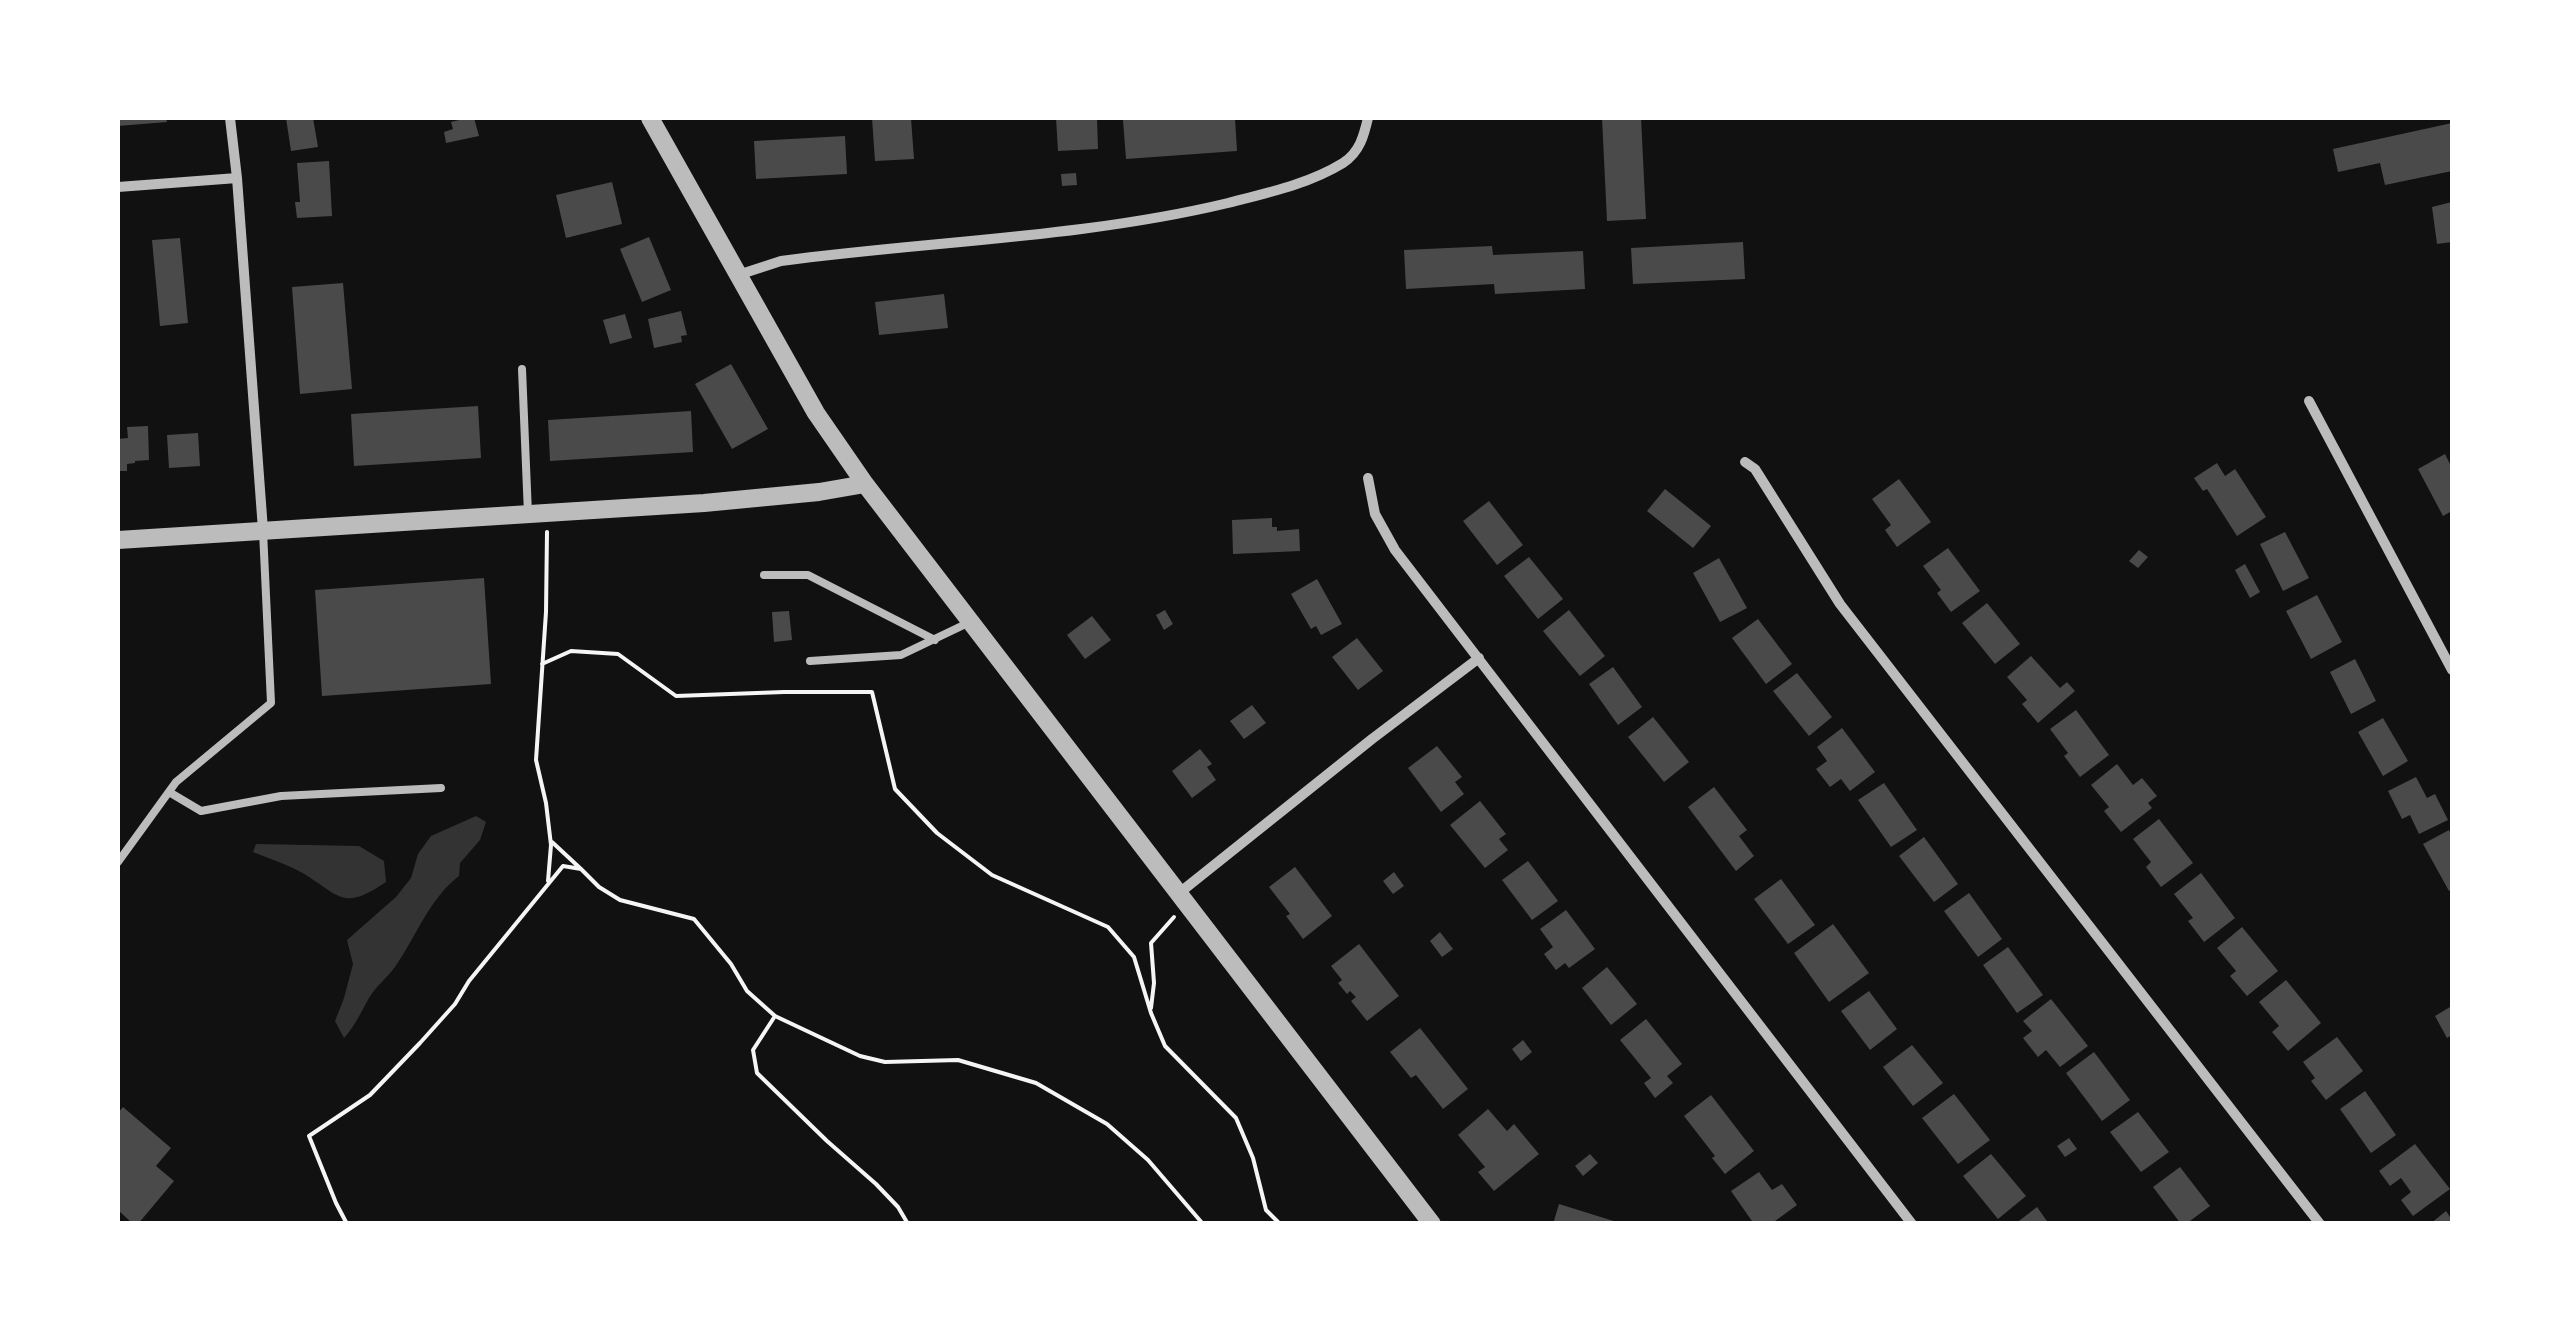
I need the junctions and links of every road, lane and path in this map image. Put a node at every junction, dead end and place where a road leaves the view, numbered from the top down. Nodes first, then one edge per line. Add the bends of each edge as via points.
1 (230, 118) edge
2 (650, 118) edge
3 (1368, 118) edge
4 (237, 178) junction
5 (118, 187) edge
6 (738, 275) junction
7 (522, 370) dead end
8 (2309, 401) dead end
9 (1744, 462) dead end
10 (1368, 478) dead end
11 (864, 484) junction
12 (548, 512) junction
13 (528, 514) junction
14 (263, 530) junction
15 (118, 540) edge
16 (764, 575) dead end
17 (970, 622) junction
18 (935, 640) junction
19 (1479, 658) junction
20 (810, 661) dead end
21 (542, 664) junction
22 (2452, 670) edge
23 (441, 788) dead end
24 (170, 792) junction
25 (550, 840) junction
26 (118, 862) edge
27 (581, 870) junction
28 (548, 883) junction
29 (1182, 899) junction
30 (1151, 1013) junction
31 (775, 1016) junction
32 (347, 1224) edge
33 (908, 1224) edge
34 (1203, 1224) edge
35 (1280, 1224) edge
36 (1432, 1224) edge
37 (1912, 1224) edge
38 (2320, 1224) edge

1 - 4 street
2 - 6 street
3 - 6 street via 1362,141 1344,162 1282,190 1126,224 781,260
4 - 5 street
4 - 14 street
6 - 11 street
7 - 13 lane
8 - 22 street
9 - 38 street via 1840,604
10 - 19 street via 1375,514 1395,550
11 - 12 street
11 - 17 street
12 - 13 street
12 - 21 path
13 - 14 street
14 - 15 street
14 - 24 lane via 272,703
16 - 18 lane via 808,575
17 - 18 lane
17 - 29 street
18 - 20 lane via 901,655
19 - 29 street
19 - 37 street
21 - 25 path via 536,760
21 - 30 path via 571,650 618,654 676,696 872,692 895,789 936,833 992,875 1108,928 1134,957
23 - 24 lane via 281,796 201,810
24 - 26 lane
25 - 27 path
25 - 28 path
27 - 28 path via 563,866
27 - 31 path via 620,900 694,919 747,991
28 - 32 path via 420,1043 370,1095 309,1136
29 - 30 path via 1151,943
29 - 36 street
30 - 35 path via 1165,1046 1236,1118 1266,1210
31 - 33 path via 754,1050 758,1073 876,1184
31 - 34 path via 860,1056 958,1060 1036,1083 1108,1124

